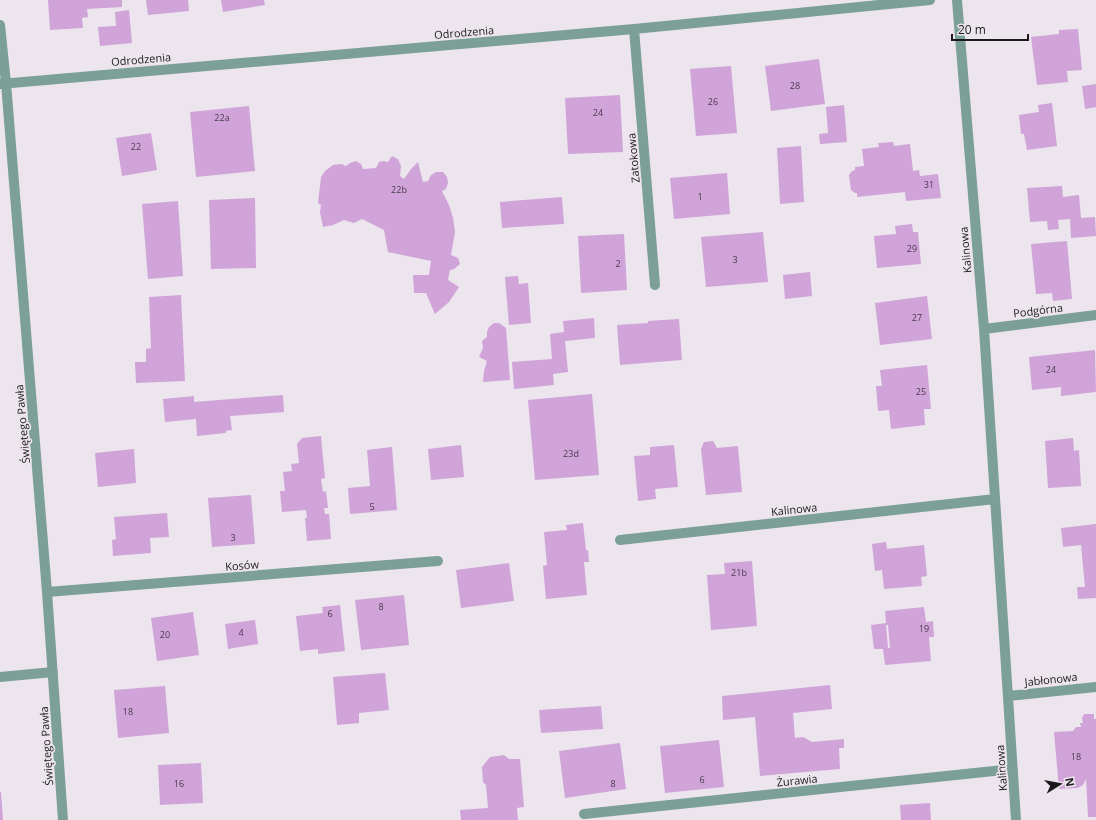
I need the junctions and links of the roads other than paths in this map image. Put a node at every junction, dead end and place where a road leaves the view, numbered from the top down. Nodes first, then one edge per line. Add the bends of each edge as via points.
1 (930, 0) edge
2 (957, 0) edge
3 (0, 26) edge
4 (634, 29) junction
5 (3, 83) edge
6 (655, 285) dead end
7 (1096, 315) edge
8 (984, 329) junction
9 (995, 499) junction
10 (620, 540) dead end
11 (438, 561) dead end
12 (47, 592) junction
13 (53, 672) junction
14 (0, 677) edge
15 (1096, 687) edge
16 (1008, 696) junction
17 (1013, 769) junction
18 (584, 814) dead end
19 (63, 820) edge
20 (1016, 820) edge

1 - 4 street, Odrodzenia
2 - 8 street, Kalinowa
3 - 5 street, Świętego Pawła
4 - 5 street, Odrodzenia
4 - 6 street, Zatokowa
5 - 12 street, Świętego Pawła
7 - 8 street, Podgórna
8 - 9 street, Kalinowa
9 - 10 street, Kalinowa
9 - 16 street, Kalinowa
11 - 12 street, Kosów
12 - 13 street, Świętego Pawła
13 - 14 street
13 - 19 street, Świętego Pawła
15 - 16 street, Jabłonowa
16 - 17 street, Kalinowa
17 - 18 street, Żurawia
17 - 20 street, Kalinowa

